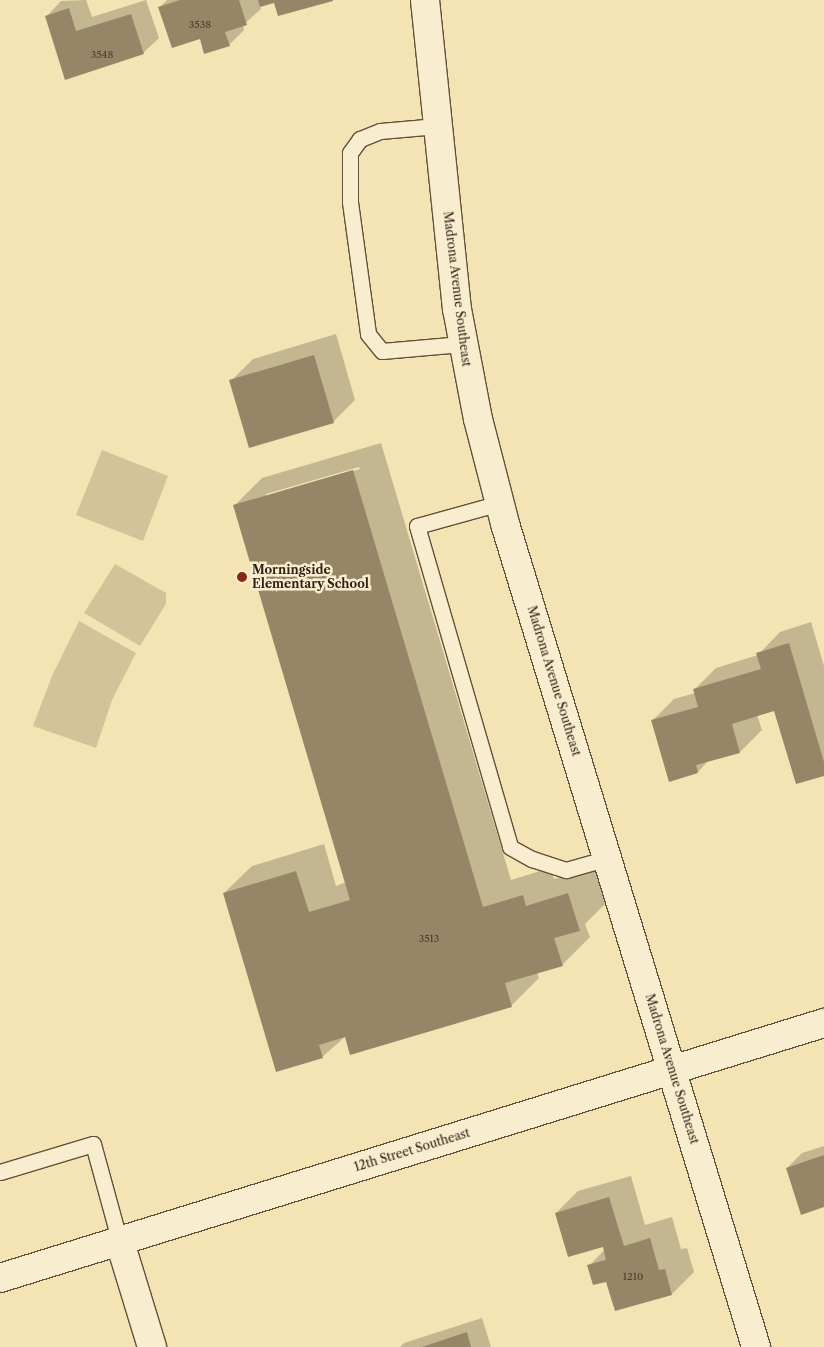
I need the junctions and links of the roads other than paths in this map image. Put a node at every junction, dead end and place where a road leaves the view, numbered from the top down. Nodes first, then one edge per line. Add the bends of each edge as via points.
1 (425, 0) edge
2 (437, 126) junction
3 (462, 344) junction
4 (500, 503) junction
5 (608, 858) junction
6 (824, 1023) edge
7 (673, 1069) junction
8 (0, 1172) edge
9 (119, 1239) junction
10 (0, 1278) edge
11 (152, 1347) edge
12 (756, 1347) edge

1 - 2 main road, Madrona Avenue Southeast
2 - 3 main road, Madrona Avenue Southeast
2 - 3 lane via 380,131 360,139 350,153 350,202 368,334 382,351
3 - 4 main road, Madrona Avenue Southeast
4 - 5 main road, Madrona Avenue Southeast
4 - 5 lane via 417,526 510,847 532,859 566,870
5 - 7 main road, Madrona Avenue Southeast
6 - 7 main road, 12th Street Southeast
7 - 9 main road, 12th Street Southeast
7 - 12 main road, Madrona Avenue Southeast
8 - 9 lane via 93,1144
9 - 10 main road, 12th Street Southeast
9 - 11 main road

